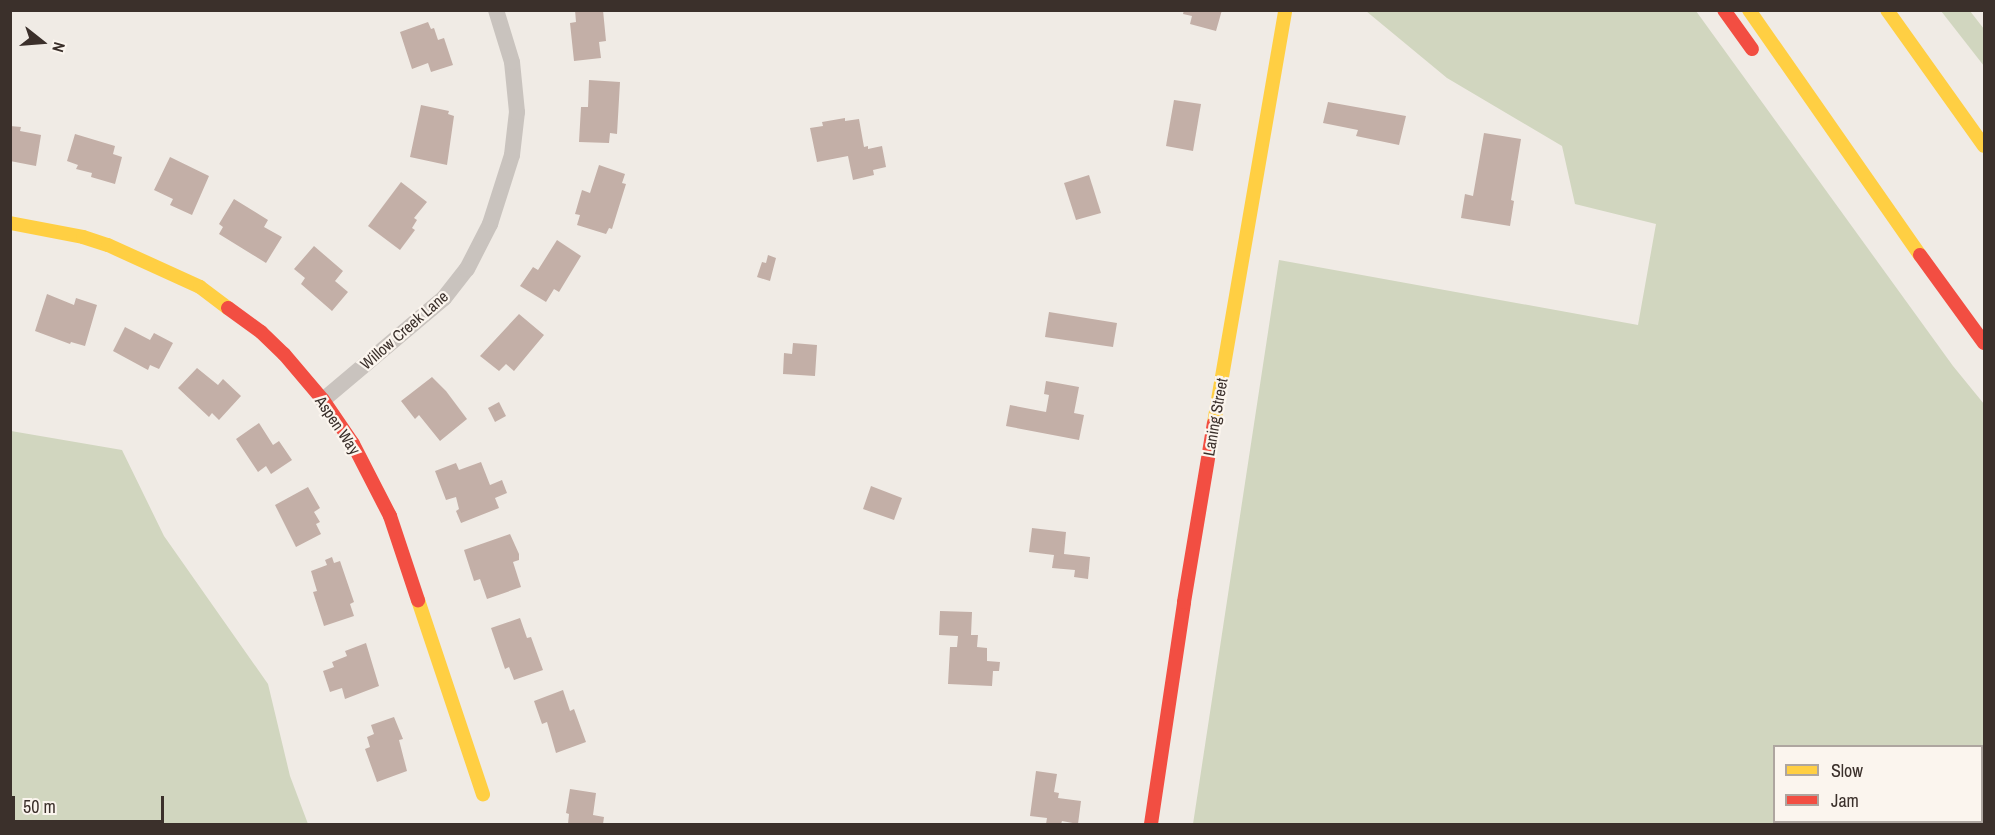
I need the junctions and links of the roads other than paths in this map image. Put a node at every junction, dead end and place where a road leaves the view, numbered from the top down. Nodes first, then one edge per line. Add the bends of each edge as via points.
1 (496, 10) edge
2 (1285, 10) edge
3 (1724, 10) edge
4 (1749, 10) edge
5 (1887, 10) edge
6 (1764, 64) dead end
7 (1808, 120) dead end
8 (1984, 146) edge
9 (10, 223) edge
10 (1969, 322) junction
11 (1984, 343) edge
12 (322, 400) junction
13 (483, 794) dead end
14 (1151, 825) edge

1 - 12 street, Willow Creek Lane via 514,75 517,124 512,155 490,224 467,269 444,298
2 - 14 main road, Laning Street via 1184,602
3 - 6 main road
4 - 10 main road
5 - 8 main road
7 - 10 main road
9 - 12 main road, Aspen Way via 108,244 200,287 261,332
10 - 11 main road
12 - 13 main road, Aspen Way via 353,444 390,516

